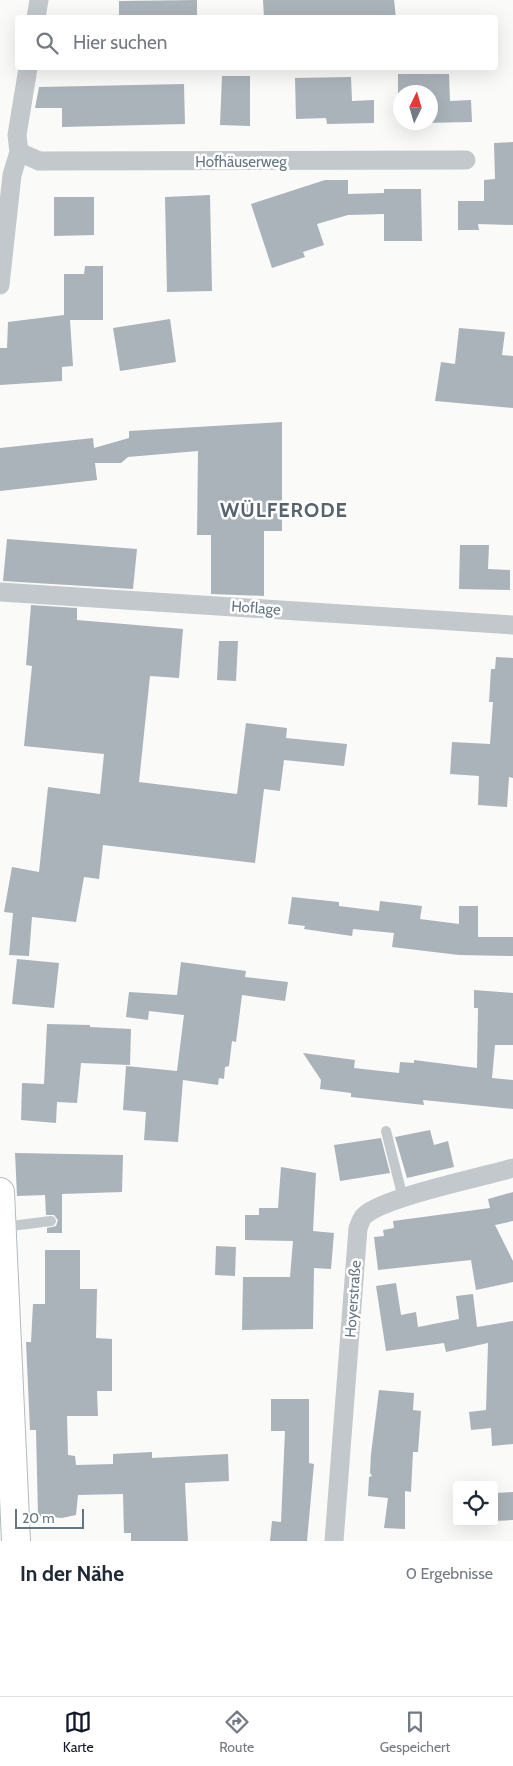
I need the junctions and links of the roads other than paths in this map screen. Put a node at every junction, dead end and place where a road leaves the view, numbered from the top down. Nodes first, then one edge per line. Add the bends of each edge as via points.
1 (39, 0) edge
2 (36, 15) edge
3 (28, 70) edge
4 (19, 152) junction
5 (466, 160) dead end
6 (0, 285) edge
7 (0, 592) edge
8 (513, 625) edge
9 (386, 1131) dead end
10 (513, 1168) edge
11 (0, 1192) edge
12 (403, 1198) junction
13 (51, 1221) dead end
14 (2, 1227) junction
15 (16, 1541) edge
16 (334, 1541) edge

1 - 2 street
3 - 4 street via 17,135
4 - 5 street, Hofhäuserweg via 39,161
4 - 6 street via 12,175
7 - 8 street, Hoflage
9 - 12 lane
10 - 12 street, Hoyerstraße
11 - 14 main road
12 - 16 street, Hoyerstraße via 369,1212 363,1216 358,1228
13 - 14 lane
14 - 15 main road

